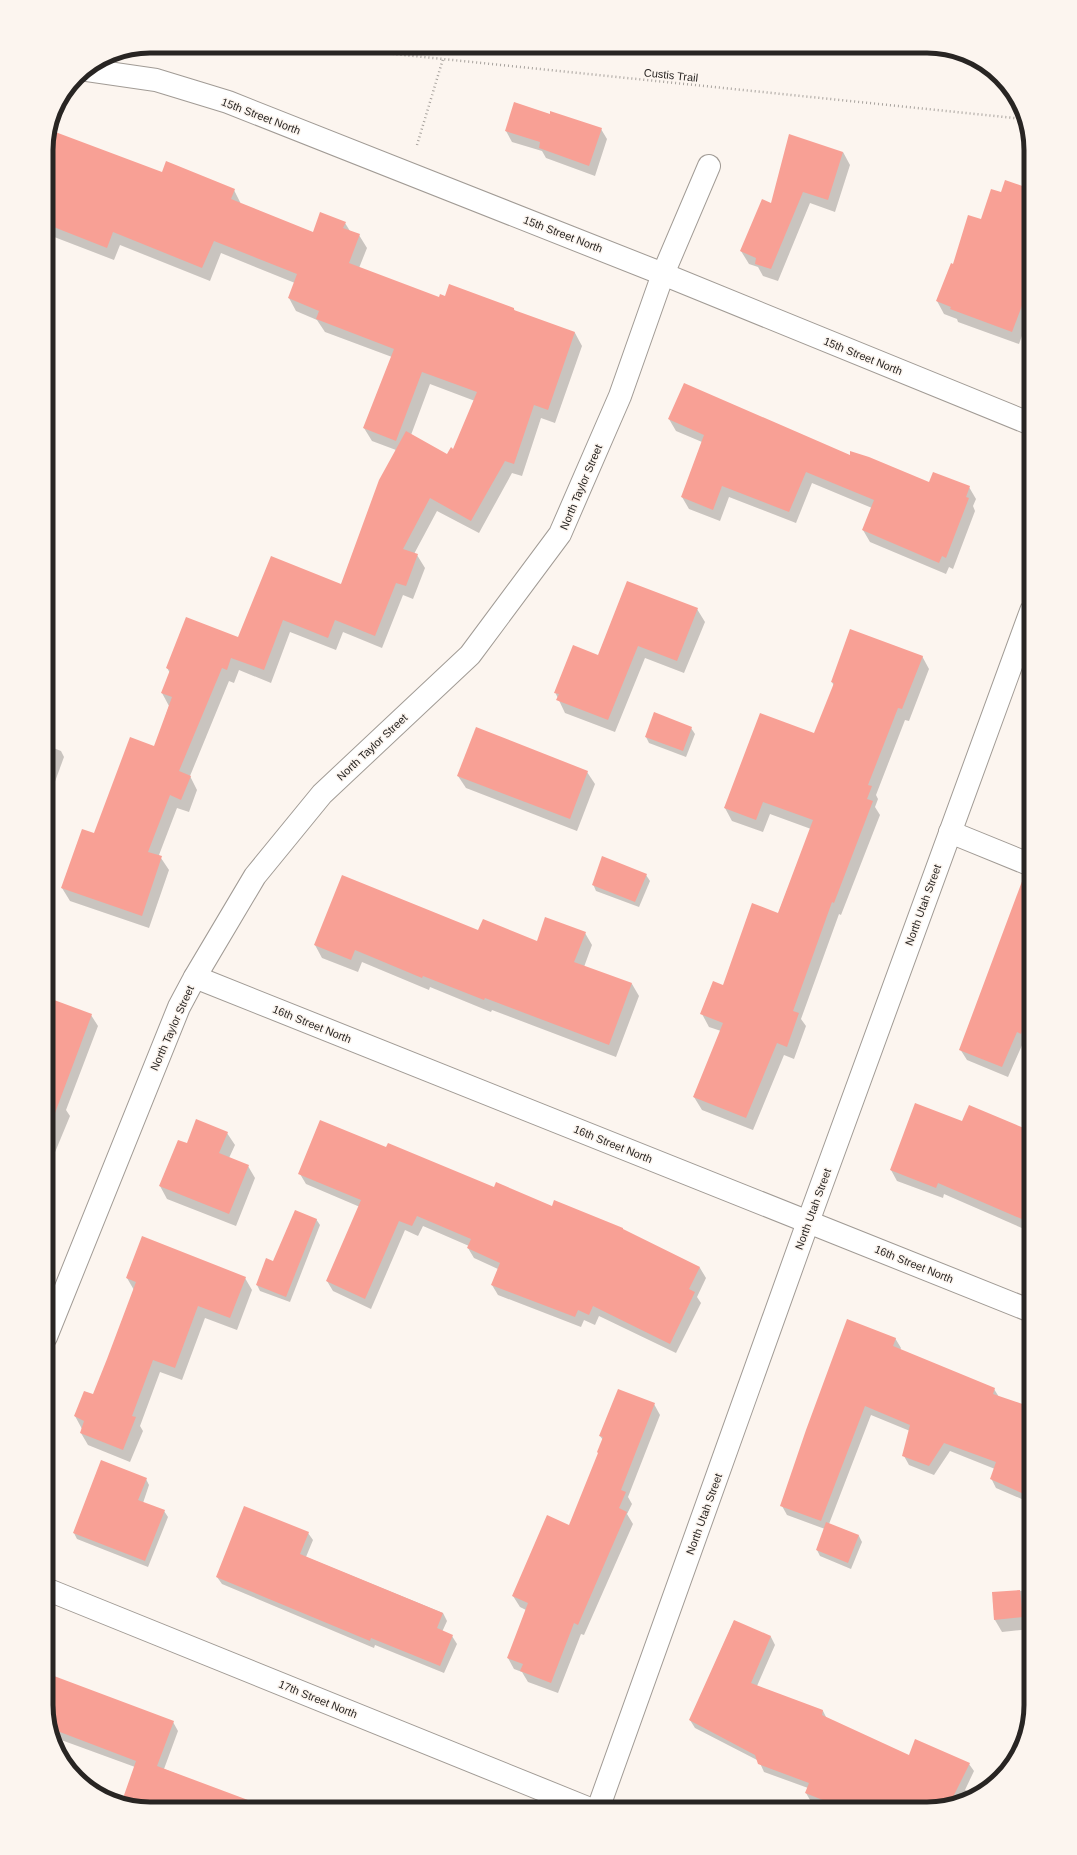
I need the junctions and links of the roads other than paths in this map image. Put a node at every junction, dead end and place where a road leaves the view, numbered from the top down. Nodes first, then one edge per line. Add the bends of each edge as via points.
1 (93, 71) edge
2 (709, 166) dead end
3 (663, 274) junction
4 (1024, 421) edge
5 (1024, 630) edge
6 (950, 832) junction
7 (1024, 862) edge
8 (195, 977) junction
9 (808, 1222) junction
10 (1024, 1308) edge
11 (53, 1320) edge
12 (53, 1592) edge
13 (573, 1802) edge
14 (601, 1802) edge

1 - 3 street, 15th Street North via 156,80 228,102
2 - 3 street, North Taylor Street
3 - 4 street, 15th Street North
3 - 8 street, North Taylor Street via 620,396 560,534 470,655 317,800 255,876
5 - 6 street, North Utah Street
6 - 7 street
6 - 9 street, North Utah Street
8 - 9 street, 16th Street North
8 - 11 street, North Taylor Street via 179,1007
9 - 10 street, 16th Street North
9 - 14 street, North Utah Street
12 - 13 street, 17th Street North

